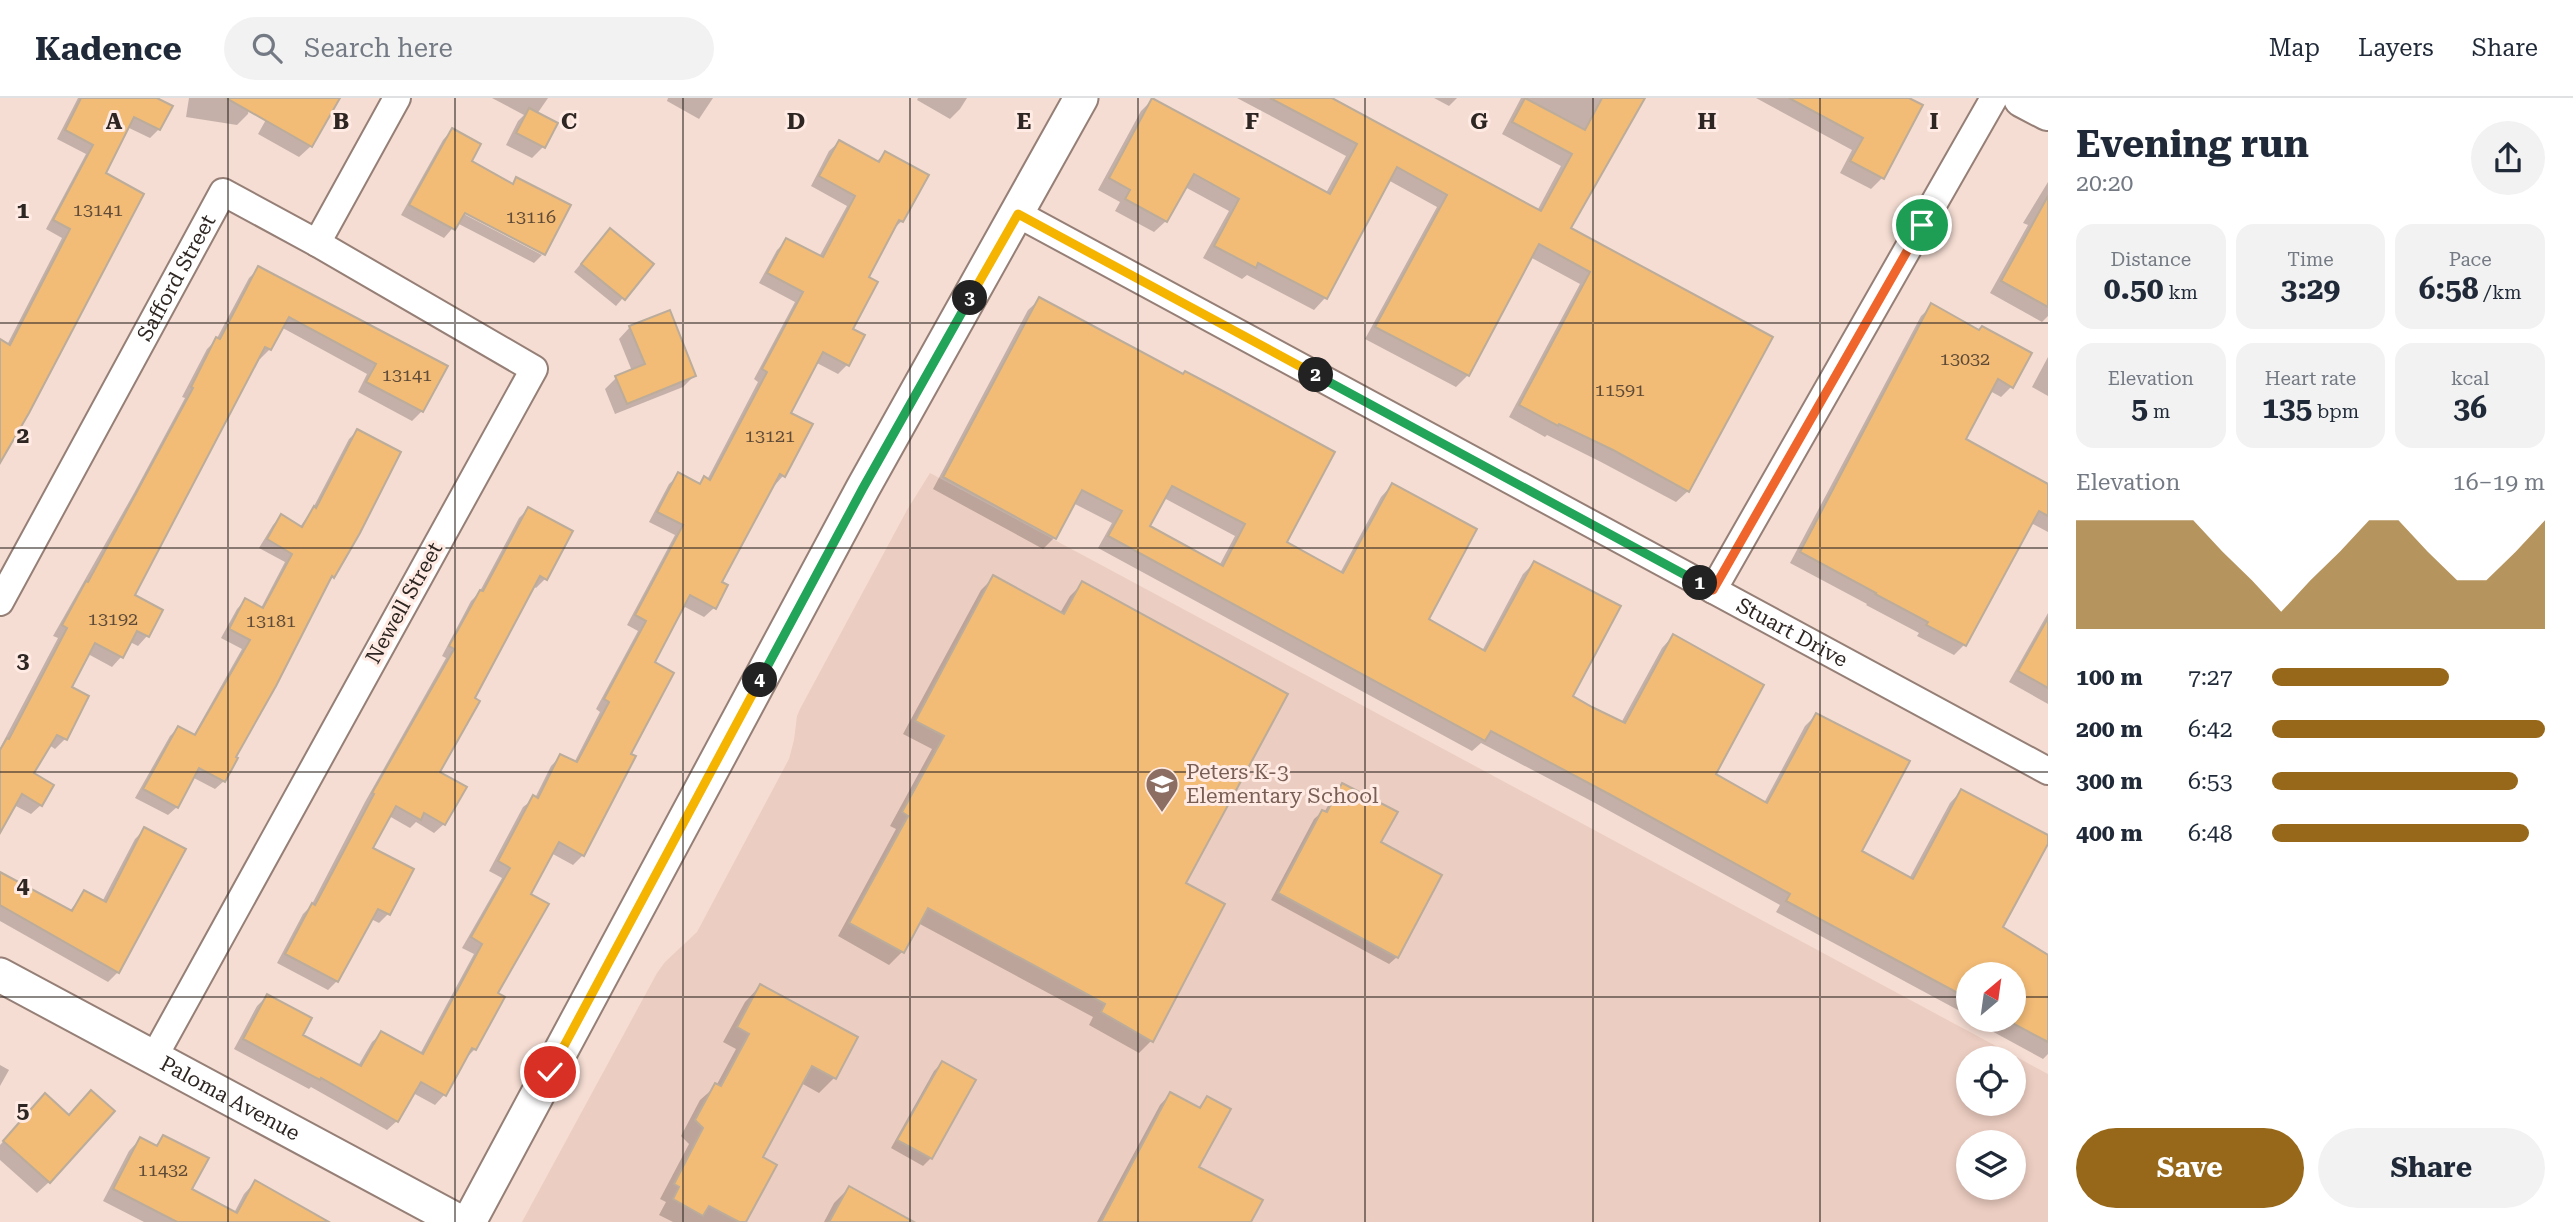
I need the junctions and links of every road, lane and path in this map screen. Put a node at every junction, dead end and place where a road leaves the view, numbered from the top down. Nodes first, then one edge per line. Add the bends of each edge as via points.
1 (397, 98) edge
2 (1081, 98) edge
3 (1994, 98) edge
4 (2023, 98) edge
5 (2048, 111) edge
6 (1018, 214) junction
7 (317, 243) junction
8 (1713, 590) junction
9 (0, 602) edge
10 (2048, 771) edge
11 (0, 975) edge
12 (154, 1057) junction
13 (460, 1222) edge
14 (469, 1222) edge

1 - 7 street
2 - 6 street
3 - 8 street
4 - 5 main road
6 - 8 street, Stuart Drive
6 - 14 street via 863,488
7 - 9 street, Safford Street via 223,192
7 - 12 street, Newell Street via 534,369
8 - 10 street, Stuart Drive
11 - 12 street, Paloma Avenue
12 - 13 street, Paloma Avenue

